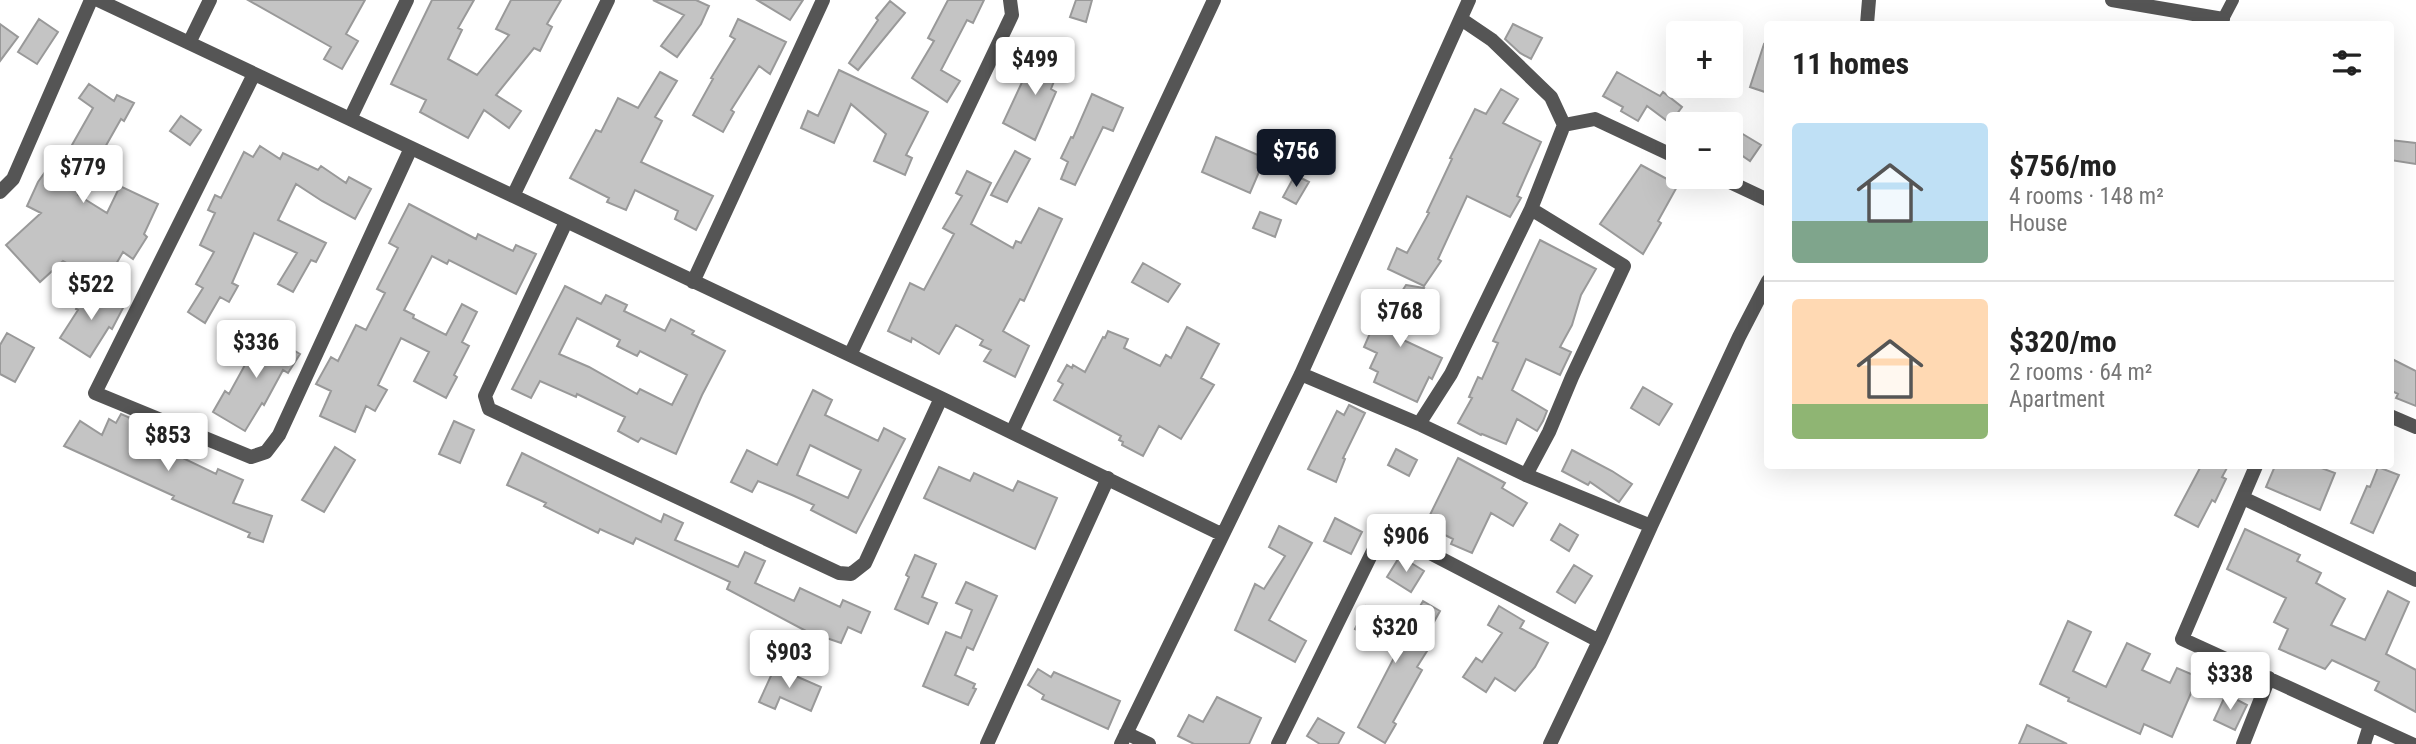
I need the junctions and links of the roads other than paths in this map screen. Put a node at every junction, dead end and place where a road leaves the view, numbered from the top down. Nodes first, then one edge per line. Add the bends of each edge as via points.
1 (91, 0) edge
2 (98, 0) edge
3 (209, 0) edge
4 (407, 0) edge
5 (608, 0) edge
6 (823, 0) edge
7 (1010, 0) edge
8 (1214, 0) edge
9 (1469, 0) edge
10 (1869, 0) edge
11 (2112, 0) edge
12 (2234, 0) edge
13 (1461, 19) junction
14 (2224, 19) joint
15 (1867, 21) edge
16 (189, 43) junction
17 (254, 74) junction
18 (350, 119) junction
19 (1564, 125) junction
20 (411, 148) junction
21 (1666, 152) edge
22 (1743, 188) edge
23 (0, 192) edge
24 (513, 196) junction
25 (1764, 198) edge
26 (1531, 209) junction
27 (566, 222) junction
28 (693, 282) junction
29 (1764, 289) edge
30 (850, 355) junction
31 (1301, 374) junction
32 (941, 398) junction
33 (2394, 418) edge
34 (1419, 424) junction
35 (2416, 427) edge
36 (1012, 432) junction
37 (2255, 469) edge
38 (1526, 475) junction
39 (1108, 478) junction
40 (2243, 498) junction
41 (1651, 526) junction
42 (1222, 534) junction
43 (2416, 580) edge
44 (1599, 641) junction
45 (2269, 678) junction
46 (2370, 725) junction
47 (1124, 739) edge
48 (986, 744) edge
49 (1149, 744) edge
50 (1278, 744) edge
51 (1550, 744) edge
52 (2243, 744) edge
53 (2364, 744) edge
54 (2412, 744) edge

1 - 23 street via 13,179
2 - 16 street
3 - 16 street
4 - 18 street
5 - 24 street
6 - 28 street
7 - 30 street via 1012,15
8 - 36 street
9 - 13 street
10 - 15 street
11 - 14 street
12 - 14 lane
13 - 19 street via 1492,40 1551,97
13 - 31 street
16 - 17 street
17 - 18 street
17 - 20 street via 95,393 251,457 266,452 279,435
18 - 20 street
19 - 21 street via 1595,118
19 - 26 street
20 - 24 street
22 - 25 street
24 - 27 street
26 - 34 street via 1451,374
26 - 38 street via 1624,266
27 - 28 street
27 - 32 street via 485,396 489,409 514,421 839,573 851,574 865,563
28 - 30 street
29 - 41 street
30 - 32 street
31 - 34 street
31 - 42 street
32 - 36 street
33 - 35 street
34 - 38 street
36 - 39 street
37 - 40 street
38 - 41 street
39 - 42 street
39 - 48 street
40 - 43 street
40 - 45 street via 2182,639
41 - 44 street
42 - 47 street
44 - 50 street via 1409,542 1391,540 1374,549
44 - 51 street
45 - 46 street
45 - 52 street
46 - 53 street
46 - 54 street
47 - 49 street

